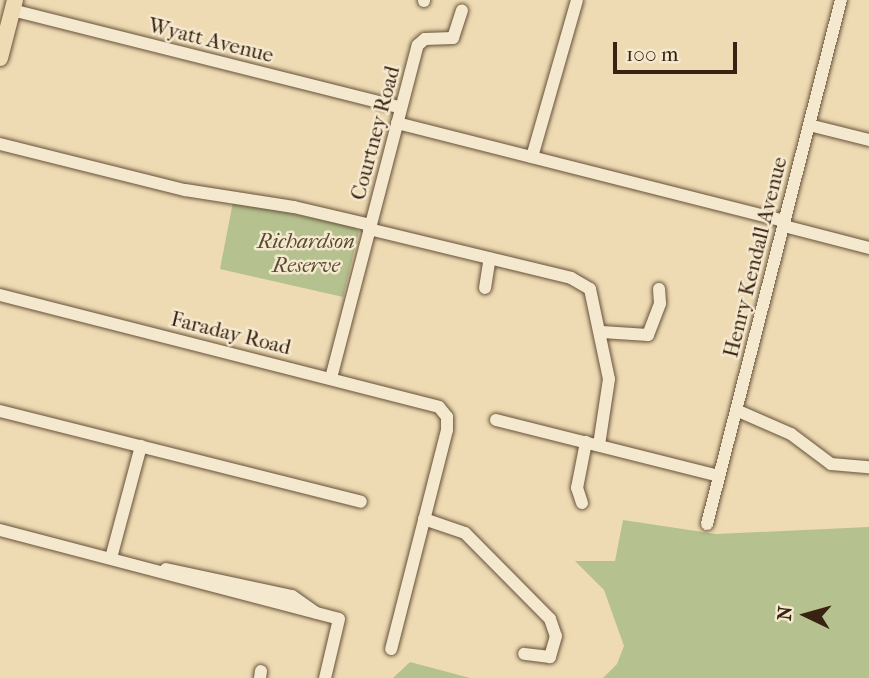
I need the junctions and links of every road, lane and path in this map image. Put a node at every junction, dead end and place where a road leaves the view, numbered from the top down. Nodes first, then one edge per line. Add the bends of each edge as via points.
1 (578, 0) edge
2 (841, 0) edge
3 (13, 5) edge
4 (462, 10) dead end
5 (0, 58) edge
6 (401, 108) junction
7 (397, 123) junction
8 (809, 125) junction
9 (869, 140) edge
10 (0, 144) edge
11 (531, 157) junction
12 (784, 224) junction
13 (370, 227) junction
14 (869, 248) edge
15 (490, 258) junction
16 (485, 288) dead end
17 (659, 289) dead end
18 (0, 295) edge
19 (601, 331) junction
20 (331, 378) junction
21 (736, 410) junction
22 (0, 411) edge
23 (496, 420) dead end
24 (592, 444) junction
25 (141, 446) junction
26 (869, 467) edge
27 (719, 476) junction
28 (361, 502) dead end
29 (582, 503) dead end
30 (424, 519) junction
31 (707, 524) dead end
32 (0, 530) edge
33 (111, 558) junction
34 (391, 649) dead end
35 (524, 654) dead end
36 (325, 678) edge

1 - 11 street
2 - 8 street, Henry Kendall Avenue
3 - 5 main road
3 - 6 street, Wyatt Avenue
4 - 6 street, Courtney Road via 453,38 425,39 418,45
6 - 7 street, Courtney Road
7 - 11 street
7 - 13 street, Courtney Road
8 - 9 street
8 - 12 street, Henry Kendall Avenue
10 - 13 street via 177,188 294,207
11 - 12 street
12 - 14 street
12 - 21 street, Henry Kendall Avenue
13 - 15 street
13 - 20 street, Courtney Road
15 - 16 street
15 - 19 street via 585,284 594,295
17 - 19 street via 660,303 648,335
18 - 20 street, Faraday Road
19 - 24 street via 609,379
20 - 30 street, Faraday Road via 432,404 447,417
21 - 26 street via 791,434 831,464
21 - 27 street, Henry Kendall Avenue
22 - 25 street
23 - 24 street
24 - 27 street
24 - 29 street via 577,488
25 - 28 street
25 - 33 street
27 - 31 street, Henry Kendall Avenue
30 - 34 street
30 - 35 street via 464,533 550,618 556,636 550,657
32 - 33 street
33 - 36 street via 339,619

